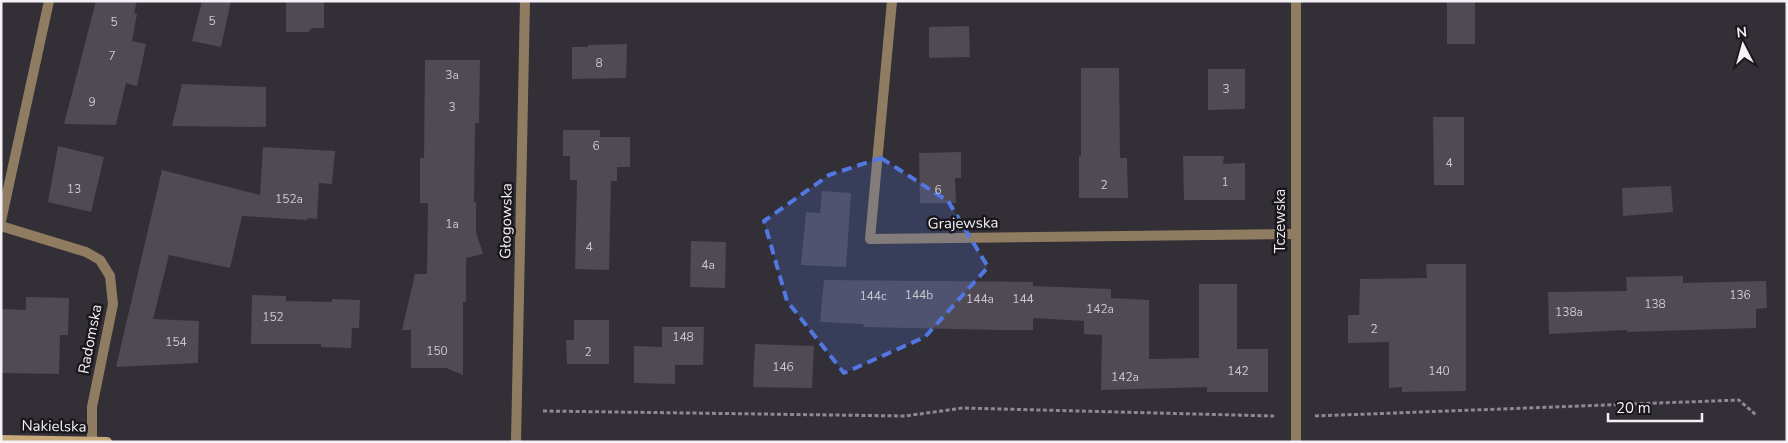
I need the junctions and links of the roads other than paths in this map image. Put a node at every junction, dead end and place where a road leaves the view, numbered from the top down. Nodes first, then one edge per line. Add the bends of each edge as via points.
1 (49, 1) edge
2 (525, 1) edge
3 (892, 1) edge
4 (1296, 1) edge
5 (1, 221) edge
6 (1, 226) edge
7 (1295, 234) junction
8 (1, 440) edge
9 (92, 442) edge
10 (107, 442) edge
11 (516, 442) edge
12 (1296, 442) edge

1 - 5 street
2 - 11 street, Głogowska
3 - 7 street, Grajewska via 870,239
4 - 7 street, Tczewska
6 - 9 street, Radomska via 86,252 100,260 110,276 113,304 92,407
7 - 12 street, Tczewska
8 - 9 main road, Nakielska
9 - 10 main road, Nakielska

